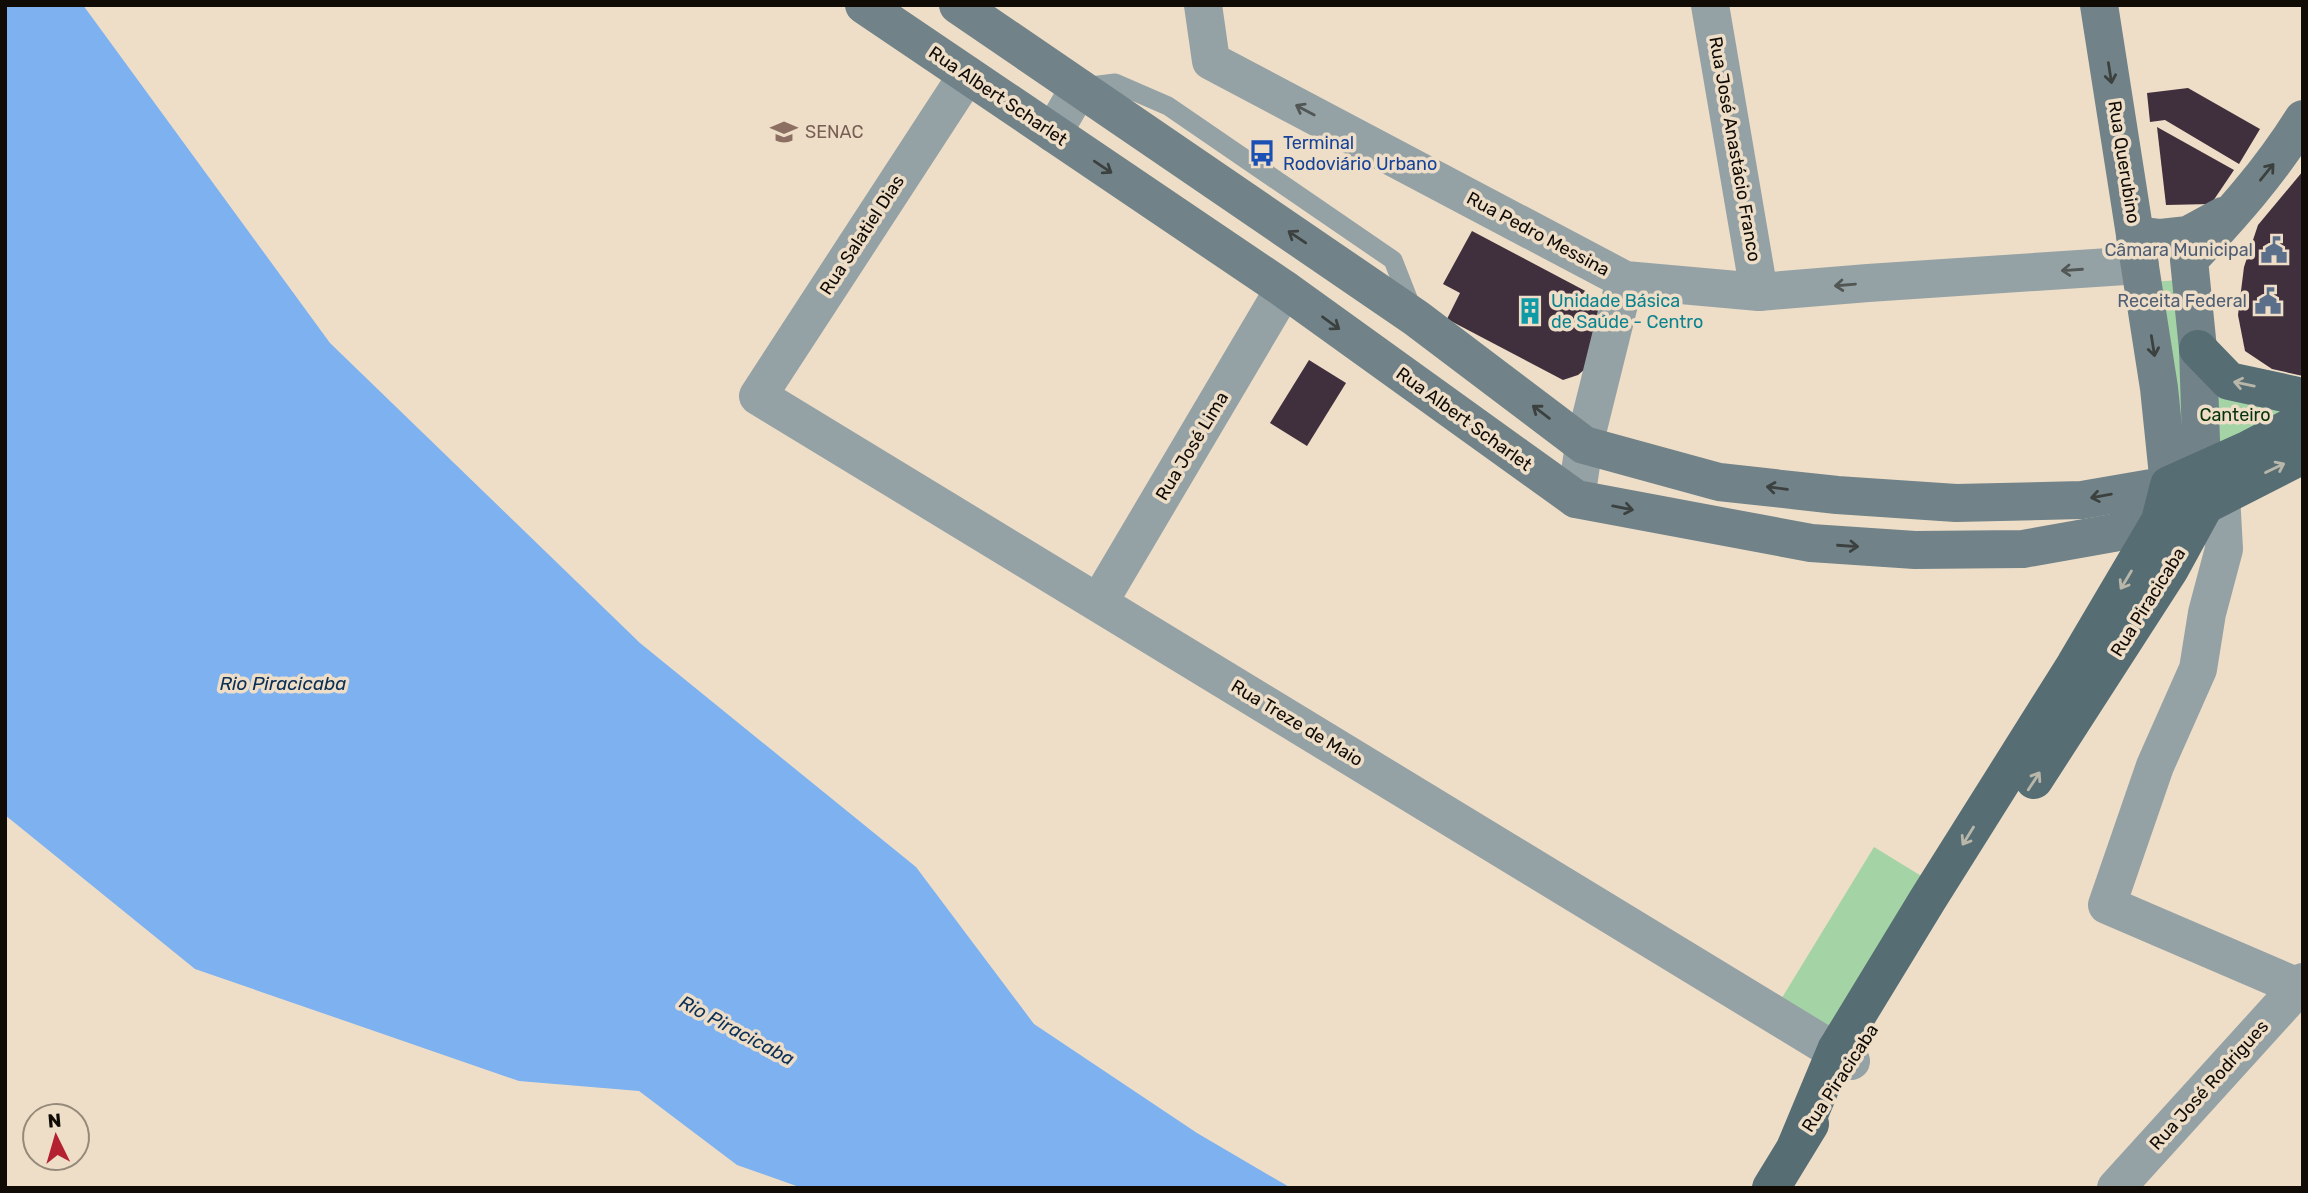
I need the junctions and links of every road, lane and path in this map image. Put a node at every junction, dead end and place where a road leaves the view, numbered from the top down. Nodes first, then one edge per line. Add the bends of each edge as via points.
1 (864, 5) edge
2 (958, 5) edge
3 (1202, 5) edge
4 (1710, 5) edge
5 (2099, 5) edge
6 (967, 75) junction
7 (1079, 88) junction
8 (2303, 119) edge
9 (1052, 132) junction
10 (2237, 209) junction
11 (2138, 250) junction
12 (2189, 260) junction
13 (1625, 280) junction
14 (1284, 289) junction
15 (1759, 292) junction
16 (1416, 318) junction
17 (2198, 349) junction
18 (1387, 365) junction
19 (758, 396) joint
20 (2303, 397) edge
21 (2303, 421) edge
22 (1584, 445) junction
23 (2303, 455) edge
24 (2191, 495) junction
25 (1576, 499) junction
26 (1099, 603) junction
27 (2300, 985) edge
28 (1844, 1055) junction
29 (1771, 1188) edge
30 (2116, 1188) edge

1 - 6 main road, Rua Albert Scharlet
2 - 7 main road
13 -> 3 street, Rua Pedro Messina via 1211,61
4 - 15 street, Rua José Anastácio Franco
5 -> 11 main road, Rua Querubino
6 - 9 main road, Rua Albert Scharlet
6 - 19 street, Rua Salatiel Dias
7 - 9 street
7 - 16 main road
10 -> 8 main road
9 -> 14 main road, Rua Albert Scharlet
10 - 11 main road via 2188,235 2161,238
10 - 12 main road
11 - 12 main road, Rua Pedro Messina
11 -> 15 street, Rua Pedro Messina
11 -> 24 main road, Rua Querubino via 2159,388
12 - 17 main road
13 - 15 street, Rua Pedro Messina
13 - 22 street
14 -> 18 main road, Rua Albert Scharlet
14 - 26 street, Rua José Lima
16 - 18 main road
22 -> 16 main road
20 -> 17 main road via 2230,381
17 - 24 main road
18 - 25 main road, Rua Albert Scharlet
19 - 26 street, Rua Treze de Maio
21 - 24 main road
24 -> 22 main road via 1956,503 1837,495 1720,482
22 - 25 street
24 -> 23 main road
25 -> 24 main road, Rua Albert Scharlet via 1811,543 1915,550 2023,549 2113,533
24 - 27 street via 2224,549 2198,669 2155,766 2107,905
24 - 28 main road, Rua Piracicaba via 2075,665 1928,899
26 - 28 street, Rua Treze de Maio
27 - 30 street, Rua José Rodrigues
28 - 29 main road, Rua Piracicaba

